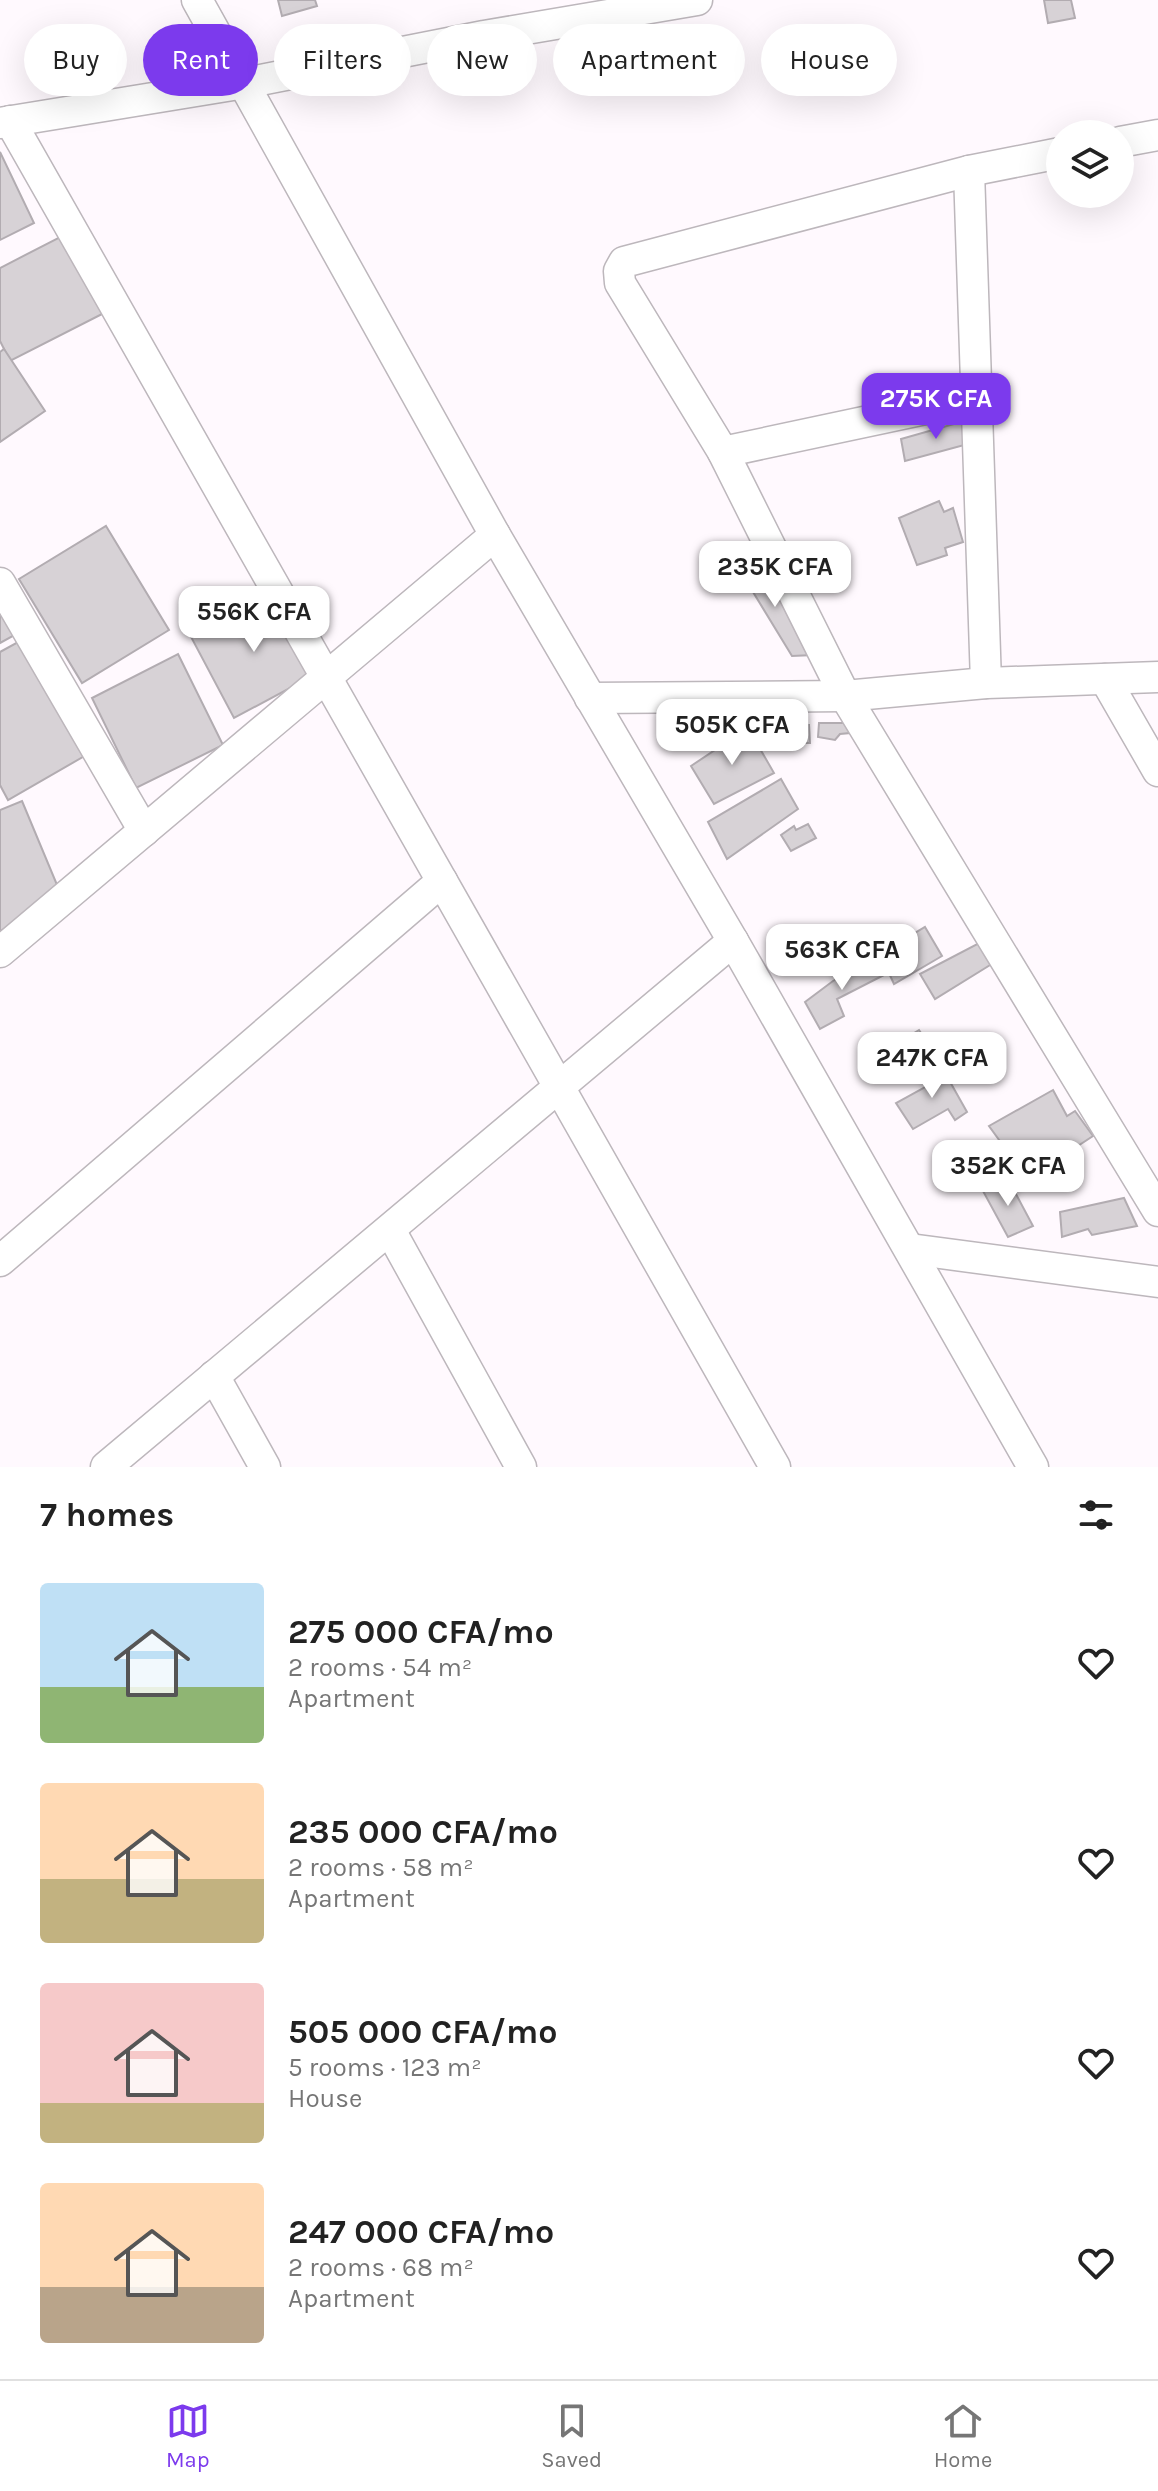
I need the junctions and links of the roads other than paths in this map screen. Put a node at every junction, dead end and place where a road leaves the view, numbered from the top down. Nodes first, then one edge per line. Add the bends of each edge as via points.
1 (197, 0) edge
2 (697, 0) edge
3 (211, 24) edge
4 (258, 80) edge
5 (165, 96) edge
6 (252, 96) edge
7 (5, 122) edge
8 (1158, 135) edge
9 (1134, 139) edge
10 (1046, 156) edge
11 (969, 171) junction
12 (977, 398) junction
13 (723, 452) junction
14 (495, 535) junction
15 (0, 583) edge
16 (327, 677) junction
17 (1158, 677) edge
18 (1105, 679) junction
19 (986, 683) junction
20 (845, 696) junction
21 (590, 698) junction
22 (1158, 771) edge
23 (144, 831) junction
24 (442, 881) junction
25 (733, 941) junction
26 (0, 952) edge
27 (558, 1086) junction
28 (1158, 1211) edge
29 (390, 1230) junction
30 (910, 1249) junction
31 (0, 1261) edge
32 (1158, 1282) edge
33 (214, 1376) junction
34 (106, 1467) edge
35 (265, 1467) edge
36 (521, 1467) edge
37 (775, 1467) edge
38 (1033, 1467) edge

1 - 3 street
2 - 4 street
5 - 7 street
6 - 14 street
7 - 16 street
8 - 9 street
10 - 11 street
11 - 12 street
11 - 13 street via 624,262 620,283
12 - 13 street
12 - 19 street
13 - 20 street
14 - 16 street
14 - 21 street
15 - 23 street
16 - 23 street
16 - 24 street
17 - 18 street
18 - 19 street
18 - 22 street
19 - 20 street
20 - 21 street
20 - 28 street
21 - 25 street
23 - 26 street
24 - 27 street
24 - 31 street
25 - 27 street
25 - 30 street
27 - 29 street
27 - 37 street
29 - 33 street
29 - 36 street
30 - 32 street
30 - 38 street
33 - 34 street
33 - 35 street

